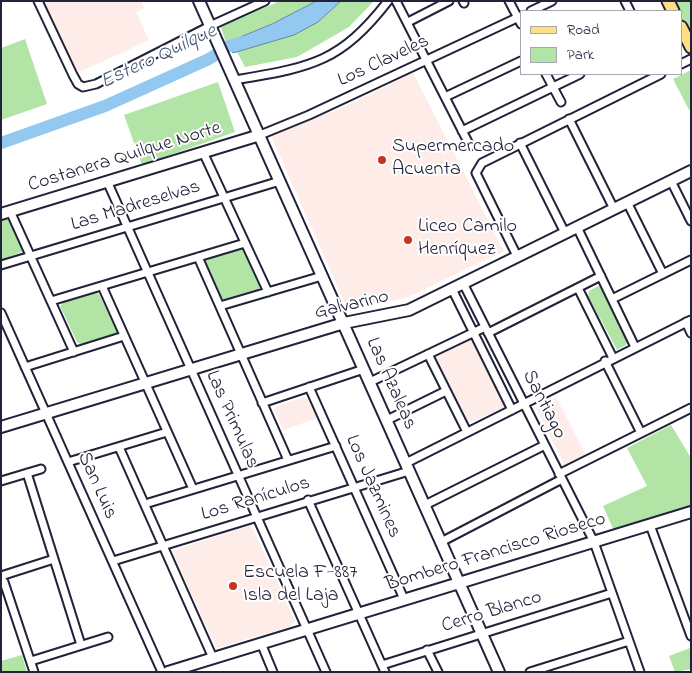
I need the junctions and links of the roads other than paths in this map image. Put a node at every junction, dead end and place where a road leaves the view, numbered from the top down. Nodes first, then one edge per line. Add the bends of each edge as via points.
1 (38, 1) edge
2 (199, 1) edge
3 (264, 1) edge
4 (388, 1) edge
5 (396, 1) edge
6 (449, 1) edge
7 (509, 1) edge
8 (552, 1) edge
9 (625, 1) edge
10 (533, 10) edge
11 (627, 10) edge
12 (520, 19) edge
13 (408, 22) junction
14 (210, 26) junction
15 (682, 29) edge
16 (691, 47) edge
17 (427, 60) junction
18 (520, 61) edge
19 (547, 75) edge
20 (578, 75) edge
21 (659, 75) edge
22 (235, 80) junction
23 (553, 87) junction
24 (445, 97) junction
25 (561, 102) dead end
26 (569, 119) junction
27 (462, 132) junction
28 (260, 135) junction
29 (520, 143) junction
30 (470, 146) dead end
31 (203, 152) junction
32 (691, 171) edge
33 (107, 181) junction
34 (280, 181) junction
35 (670, 181) junction
36 (224, 198) junction
37 (626, 202) junction
38 (614, 209) junction
39 (6, 212) edge
40 (691, 221) edge
41 (128, 227) junction
42 (577, 227) junction
43 (565, 233) junction
44 (245, 242) junction
45 (31, 256) junction
46 (517, 256) junction
47 (198, 257) junction
48 (691, 260) edge
49 (1, 265) edge
50 (148, 272) junction
51 (663, 274) junction
52 (322, 276) junction
53 (601, 276) junction
54 (463, 284) junction
55 (102, 286) junction
56 (578, 288) junction
57 (452, 289) junction
58 (268, 292) junction
59 (612, 299) junction
60 (51, 301) junction
61 (220, 306) junction
62 (1, 313) edge
63 (688, 321) edge
64 (344, 323) junction
65 (486, 330) junction
66 (473, 332) junction
67 (691, 333) edge
68 (124, 336) junction
69 (635, 347) junction
70 (74, 352) junction
71 (428, 354) junction
72 (241, 355) junction
73 (613, 358) junction
74 (605, 362) junction
75 (25, 367) junction
76 (364, 369) junction
77 (191, 370) junction
78 (370, 382) junction
79 (145, 384) junction
80 (309, 387) junction
81 (446, 391) junction
82 (262, 403) junction
83 (524, 404) junction
84 (691, 408) edge
85 (512, 410) junction
86 (46, 413) junction
87 (387, 420) junction
88 (1, 427) edge
89 (167, 432) junction
90 (467, 432) junction
91 (641, 433) junction
92 (545, 445) junction
93 (336, 446) junction
94 (118, 447) junction
95 (288, 460) junction
96 (68, 462) junction
97 (408, 467) junction
98 (40, 469) dead end
99 (27, 473) junction
100 (238, 475) junction
101 (561, 476) junction
102 (1, 481) edge
103 (354, 486) junction
104 (193, 489) junction
105 (308, 500) junction
106 (145, 504) junction
107 (425, 505) junction
108 (691, 512) edge
109 (256, 517) junction
110 (650, 525) junction
111 (441, 542) junction
112 (594, 542) junction
113 (163, 546) junction
114 (54, 559) junction
115 (113, 561) junction
116 (1, 577) edge
117 (460, 582) junction
118 (612, 592) junction
119 (404, 600) junction
120 (359, 613) junction
121 (307, 629) junction
122 (482, 633) junction
123 (691, 636) edge
124 (108, 637) dead end
125 (629, 641) junction
126 (261, 643) junction
127 (80, 646) junction
128 (428, 650) junction
129 (213, 658) junction
130 (31, 660) junction
131 (383, 668) edge
132 (34, 672) edge
133 (162, 672) edge
134 (168, 672) edge
135 (273, 672) edge
136 (326, 672) edge
137 (438, 672) edge
138 (499, 672) edge
139 (530, 672) edge
140 (640, 672) edge

1 - 14 street via 73,75 83,88
2 - 14 main road, Las Azaleas
3 - 14 street
4 - 22 street via 357,38 338,52 284,72
5 - 13 street
6 - 13 street
7 - 12 street
8 - 10 street
9 - 11 street
12 - 17 street, Los Claveles
13 - 17 street
14 - 22 main road, Las Azaleas
15 - 16 main road
17 - 24 street
17 - 28 street, Los Claveles
18 - 24 street
19 - 23 street
20 - 23 street
21 - 26 street
22 - 28 main road, Las Azaleas
23 - 25 street
23 - 27 street
24 - 27 street
26 - 29 street
26 - 38 street
27 - 30 street
28 - 31 main road, Costanera Quilque Norte
28 - 34 main road, Las Azaleas
29 - 43 street
29 - 46 street via 482,163 476,173
31 - 33 main road, Costanera Quilque Norte
31 - 36 street
32 - 35 main road, Galvarino
33 - 39 main road, Costanera Quilque Norte
33 - 41 street, Las Primulas
34 - 36 street, Las Madreselvas
34 - 52 main road, Las Azaleas
35 - 37 main road, Galvarino
35 - 40 street
36 - 41 street, Las Madreselvas
36 - 44 street
37 - 38 main road, Galvarino
37 - 51 street
38 - 42 main road, Galvarino
39 - 45 street
41 - 45 street, Las Madreselvas
41 - 50 street, Las Primulas
42 - 43 main road, Galvarino
42 - 53 street
43 - 46 main road, Galvarino
44 - 47 street
44 - 58 street
45 - 49 street, Las Madreselvas
45 - 60 street
46 - 54 main road, Galvarino
47 - 50 street
47 - 61 street
48 - 51 street
50 - 55 street
50 - 77 street, Las Primulas
51 - 59 street
52 - 58 street
52 - 64 main road, Las Azaleas
53 - 56 street
53 - 59 street
54 - 57 main road, Galvarino
54 - 65 street, Santiago
55 - 60 street
55 - 68 street
56 - 65 street
56 - 73 street
57 - 64 main road, Galvarino via 409,310
57 - 66 street, Santiago
58 - 61 street
59 - 69 street
60 - 70 street
61 - 72 street
62 - 75 street, San Luis
63 - 67 street
63 - 69 street, Los Ranículos
64 - 72 main road, Galvarino
64 - 76 main road, Las Azaleas
65 - 66 street
65 - 83 street, Santiago
66 - 71 street
66 - 85 street, Santiago
68 - 70 street
68 - 79 street
69 - 73 street, Los Ranículos
70 - 75 street
71 - 78 street
71 - 81 street
72 - 77 main road, Galvarino
72 - 82 street
73 - 74 street, Los Ranículos
74 - 83 street, Los Ranículos
74 - 91 street
75 - 86 street, San Luis
76 - 78 main road, Las Azaleas
76 - 80 street
77 - 79 main road, Galvarino
77 - 100 street, Las Primulas
78 - 87 main road, Las Azaleas
79 - 86 main road, Galvarino
79 - 89 street
80 - 82 street
80 - 93 street, Los Jazmines
81 - 87 street
81 - 90 street
82 - 95 street
83 - 85 street, Los Ranículos
83 - 92 street, Santiago
84 - 91 street
85 - 90 street, Los Ranículos
86 - 88 main road, Galvarino
86 - 96 street, San Luis
87 - 97 main road, Las Azaleas
89 - 94 street
89 - 104 street
90 - 97 street, Los Ranículos
91 - 101 street
92 - 101 street, Santiago
92 - 107 street
93 - 95 street
93 - 103 street, Los Jazmines
94 - 96 street
94 - 106 street
95 - 100 street
96 - 115 street, San Luis
97 - 103 street, Los Ranículos
97 - 107 main road, Las Azaleas
98 - 99 street
99 - 102 street
99 - 114 street
100 - 104 street
100 - 109 street, Las Primulas
101 - 111 street
101 - 112 street, Santiago
103 - 105 street, Los Ranículos
103 - 119 street, Los Jazmines
104 - 106 street
105 - 109 street, Los Ranículos
105 - 120 street
106 - 113 street
107 - 111 main road, Las Azaleas
108 - 110 main road, Bombero Francisco Rioseco
109 - 113 street, Los Ranículos
109 - 121 street, Las Primulas
110 - 112 main road, Bombero Francisco Rioseco
110 - 123 street
111 - 117 main road, Las Azaleas
112 - 117 main road, Bombero Francisco Rioseco
112 - 118 street, Santiago
113 - 115 street, Los Ranículos
113 - 129 street
114 - 116 street
114 - 127 street
115 - 133 street, San Luis
116 - 130 street
117 - 119 main road, Bombero Francisco Rioseco
117 - 122 main road, Las Azaleas
118 - 122 street, Cerro Blanco
118 - 125 street, Santiago
119 - 120 main road, Bombero Francisco Rioseco
120 - 121 main road, Bombero Francisco Rioseco
120 - 131 street
121 - 126 main road, Bombero Francisco Rioseco
121 - 136 street, Las Primulas
122 - 128 street, Cerro Blanco
122 - 138 main road, Las Azaleas
124 - 127 street
125 - 139 street
125 - 140 street, Santiago
126 - 129 main road, Bombero Francisco Rioseco
126 - 135 street
127 - 130 street
128 - 131 street, Cerro Blanco
128 - 137 street
129 - 134 main road, Bombero Francisco Rioseco
130 - 132 street

